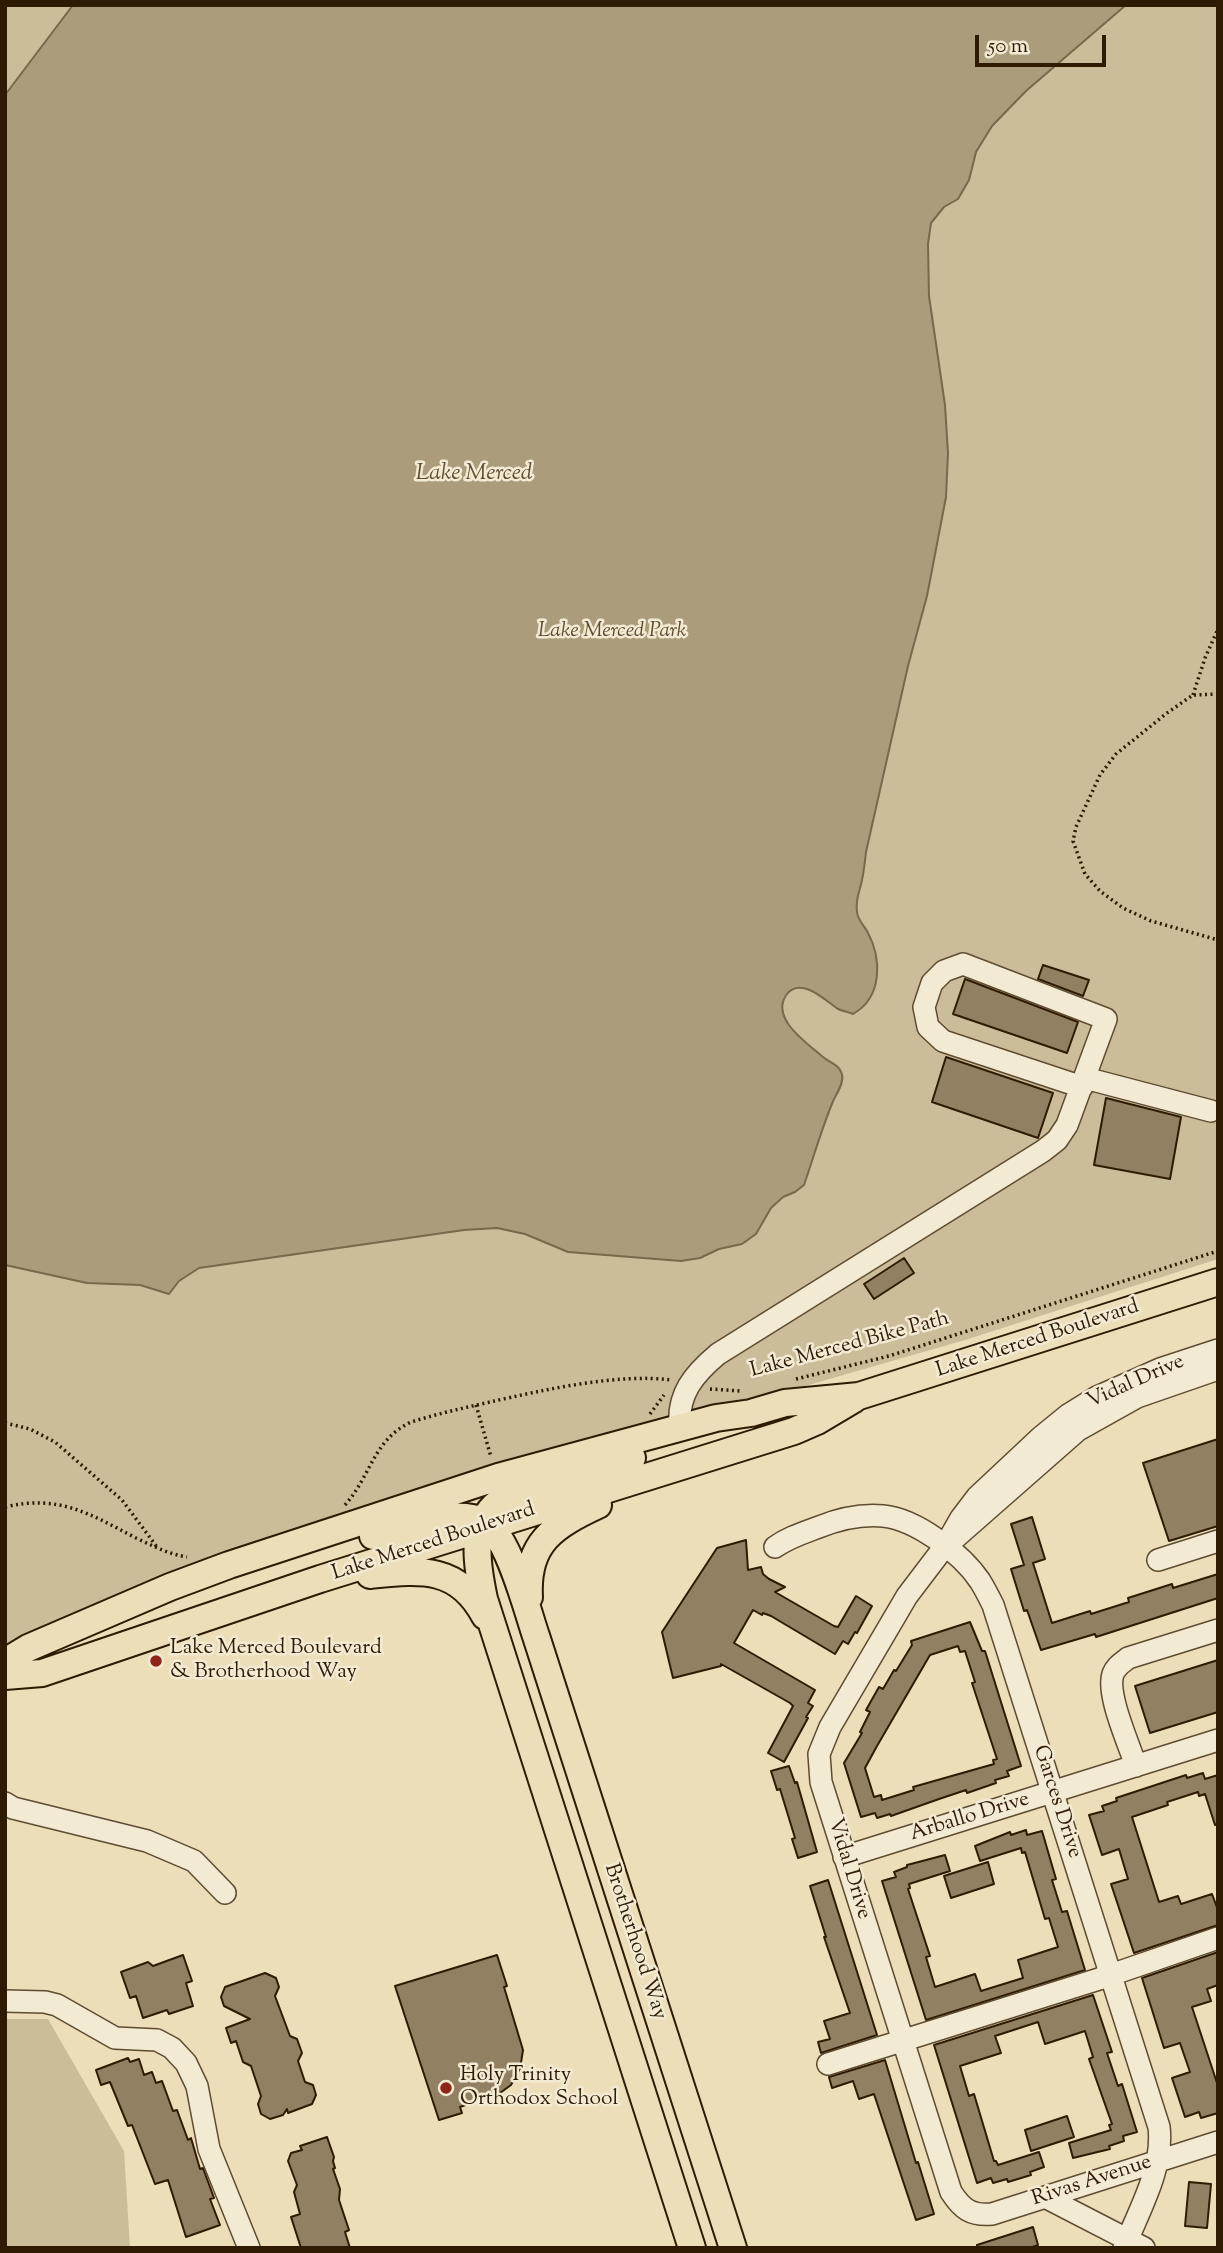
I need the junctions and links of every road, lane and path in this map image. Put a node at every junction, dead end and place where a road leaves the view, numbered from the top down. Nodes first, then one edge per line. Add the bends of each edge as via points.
1 (1218, 629) edge
2 (1218, 694) edge
3 (1194, 695) junction
4 (1218, 940) edge
5 (1083, 1082) junction
6 (1211, 1111) dead end
7 (1218, 1251) edge
8 (1218, 1282) edge
9 (1218, 1350) edge
10 (1218, 1369) edge
11 (788, 1381) dead end
12 (689, 1384) junction
13 (859, 1396) junction
14 (749, 1402) junction
15 (476, 1405) junction
16 (5, 1423) edge
17 (680, 1427) junction
18 (697, 1459) junction
19 (493, 1463) dead end
20 (5, 1507) edge
21 (342, 1507) dead end
22 (484, 1525) junction
23 (1218, 1541) edge
24 (945, 1546) junction
25 (775, 1547) dead end
26 (159, 1550) junction
27 (198, 1557) dead end
28 (1158, 1560) dead end
29 (320, 1579) junction
30 (1218, 1630) edge
31 (536, 1636) junction
32 (28, 1648) junction
33 (500, 1649) junction
34 (5, 1662) edge
35 (5, 1676) edge
36 (1218, 1740) edge
37 (1136, 1766) junction
38 (1053, 1792) junction
39 (5, 1803) edge
40 (844, 1857) junction
41 (225, 1893) dead end
42 (1218, 1938) edge
43 (1111, 1975) junction
44 (5, 2001) edge
45 (903, 2042) junction
46 (828, 2064) dead end
47 (1218, 2142) edge
48 (1158, 2161) junction
49 (1045, 2197) junction
50 (966, 2211) joint
51 (1132, 2245) edge
52 (249, 2248) edge
53 (692, 2248) edge
54 (733, 2248) edge

1 - 3 path
2 - 3 path
3 - 4 path via 1125,746 1105,768 1073,841 1085,874 1123,908
5 - 5 street via 943,1041 928,1027 924,1007 932,983 944,971 963,964 1106,1018
5 - 6 street
5 - 12 street via 1062,1133 1051,1146 718,1354
7 - 11 path, Lake Merced Bike Path via 889,1356
8 - 13 main road, Lake Merced Boulevard
9 - 24 street, Vidal Drive via 1129,1381 1068,1415 977,1497
10 - 24 street, Vidal Drive via 1137,1398 1078,1430
12 - 14 path, Lake Merced Bike Path
12 - 15 path, Lake Merced Bike Path via 663,1379 579,1385
12 - 17 street via 680,1406
13 - 14 main road, Lake Merced Boulevard
13 - 18 main road, Lake Merced Boulevard via 794,1430
14 - 17 main road, Lake Merced Boulevard via 716,1418
14 - 22 main road via 713,1432 510,1497 492,1508
15 - 19 path
15 - 21 path, Lake Merced Bike Path via 421,1419 392,1433
16 - 26 path via 55,1442 122,1500
17 - 32 main road, Lake Merced Boulevard via 498,1477 240,1561
18 - 22 main road, Lake Merced Boulevard
18 - 31 main road via 551,1531 529,1570 528,1596
20 - 26 path via 43,1501 74,1508
22 - 29 main road, Lake Merced Boulevard
22 - 31 main road via 499,1538 512,1564
22 - 32 main road via 455,1518 405,1526
22 - 33 main road via 480,1581
23 - 28 street
24 - 25 street, Garces Drive via 915,1526 885,1516 830,1523 789,1537
24 - 38 street, Garces Drive via 972,1572 993,1605
24 - 40 street, Vidal Drive via 907,1596 830,1727 819,1754 821,1782
26 - 27 path
29 - 33 main road via 419,1571 444,1576 475,1600
29 - 35 main road, Lake Merced Boulevard via 42,1673
30 - 37 street via 1128,1658 1117,1666 1112,1690
31 - 54 main road, Brotherhood Way
32 - 34 main road, Lake Merced Boulevard
33 - 53 main road, Brotherhood Way
36 - 37 street, Arballo Drive
37 - 38 street, Arballo Drive
38 - 40 street, Arballo Drive
38 - 43 street, Garces Drive
39 - 41 street via 147,1842 194,1861
40 - 45 street, Vidal Drive
42 - 43 street
43 - 45 street
43 - 48 street, Garces Drive via 1159,2127
44 - 52 street via 57,2005 115,2038 157,2040 172,2048 197,2086 214,2164
45 - 46 street
45 - 50 street, Vidal Drive via 951,2192
47 - 48 street, Rivas Avenue
48 - 49 street, Rivas Avenue
48 - 51 street, Garces Drive
49 - 50 street, Rivas Avenue via 992,2214
49 - 51 street

